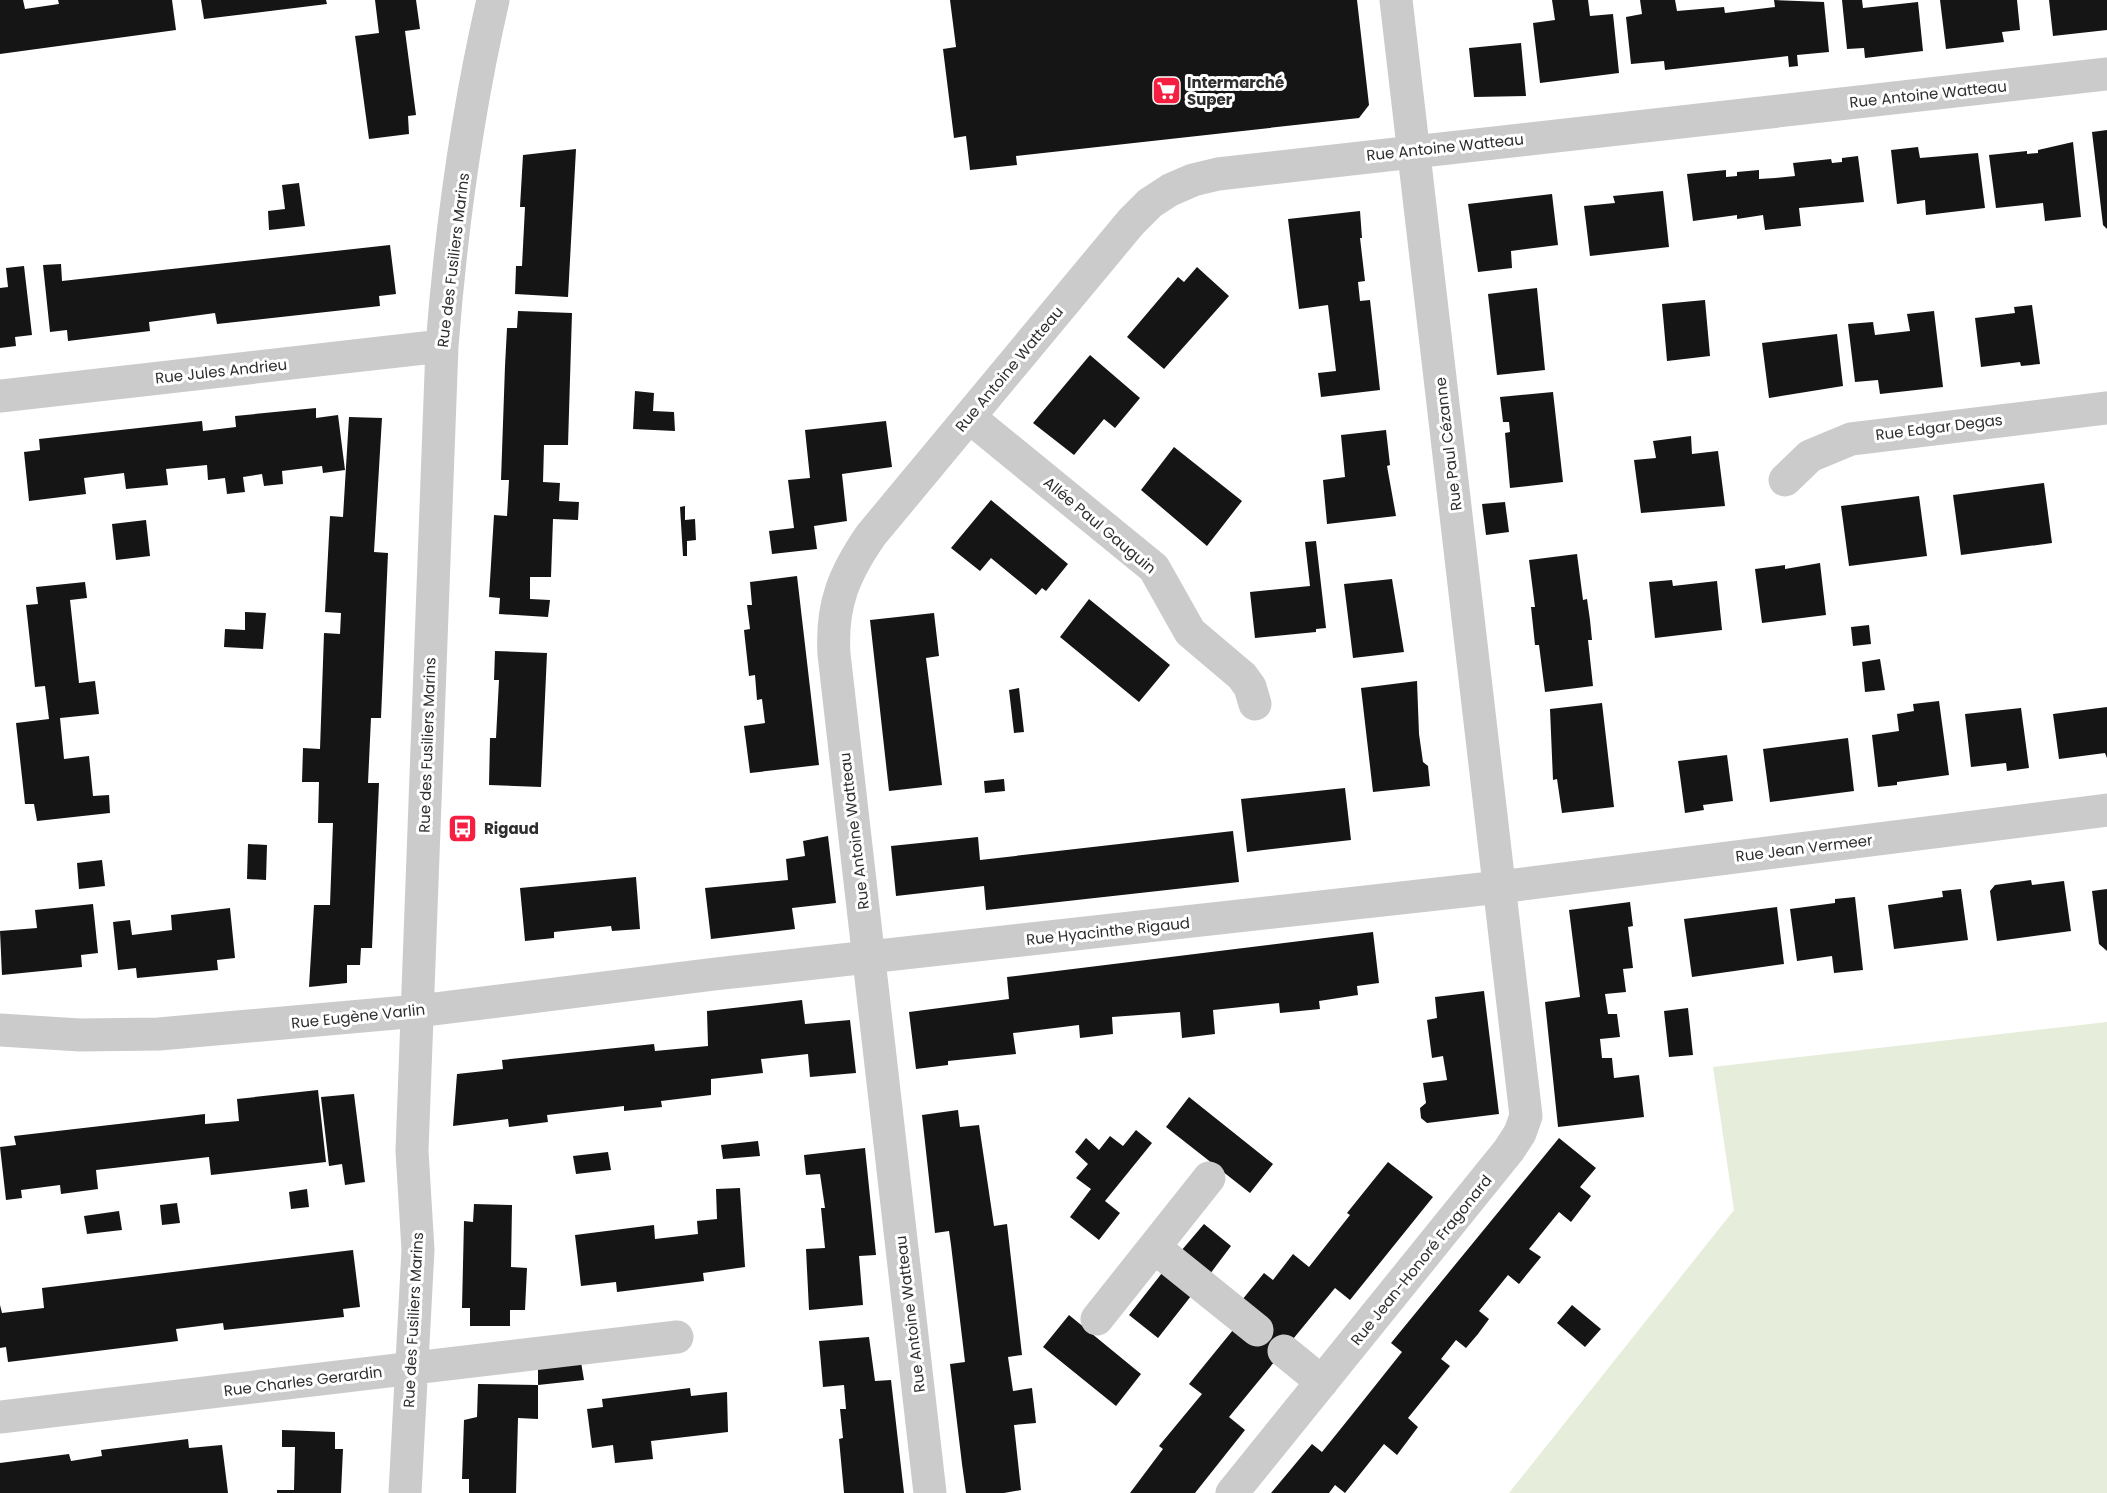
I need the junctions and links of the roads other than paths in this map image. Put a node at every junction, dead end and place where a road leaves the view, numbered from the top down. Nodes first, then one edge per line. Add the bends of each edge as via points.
1 (493, 0) edge
2 (1396, 0) edge
3 (2107, 74) edge
4 (1414, 150) junction
5 (442, 346) junction
6 (0, 396) edge
7 (2107, 408) edge
8 (969, 417) junction
9 (1785, 480) dead end
10 (1255, 704) dead end
11 (2107, 810) edge
12 (1500, 887) junction
13 (868, 957) junction
14 (715, 974) joint
15 (1513, 996) joint
16 (418, 1011) junction
17 (0, 1030) edge
18 (1209, 1178) dead end
19 (1154, 1248) junction
20 (1097, 1319) dead end
21 (1257, 1330) dead end
22 (677, 1337) dead end
23 (1284, 1351) dead end
24 (412, 1368) junction
25 (1322, 1382) junction
26 (0, 1417) edge
27 (405, 1493) edge
28 (930, 1493) edge
29 (1233, 1493) edge

1 - 5 street, Rue des Fusiliers Marins via 473,99
2 - 4 street, Rue Paul Cézanne
3 - 4 street, Rue Antoine Watteau
4 - 8 street, Rue Antoine Watteau via 1218,174 1170,190 1131,222
4 - 12 street, Rue Paul Cézanne
5 - 6 street, Rue Jules Andrieu
5 - 16 street, Rue des Fusiliers Marins
7 - 9 street, Rue Edgar Degas via 1851,439 1810,456
8 - 10 street, Allée Paul Gauguin via 1154,568 1190,632 1242,676
8 - 13 street, Rue Antoine Watteau via 850,565 836,609 834,654
11 - 12 street, Rue Jean Vermeer
12 - 13 street, Rue Hyacinthe Rigaud
12 - 15 street, Rue Paul Cézanne
13 - 14 street, Rue Hyacinthe Rigaud
13 - 28 street, Rue Antoine Watteau
14 - 16 street, Rue Eugène Varlin
15 - 25 street, Rue Jean-Honoré Fragonard via 1526,1096 1526,1116 1520,1133
16 - 17 street, Rue Eugène Varlin via 159,1034
16 - 24 street, Rue des Fusiliers Marins via 412,1151 418,1250
18 - 19 street
19 - 20 street
19 - 21 street
22 - 24 street, Rue Charles Gerardin
23 - 25 street
24 - 26 street, Rue Charles Gerardin
24 - 27 street, Rue des Fusiliers Marins
25 - 29 street, Rue Jean-Honoré Fragonard

